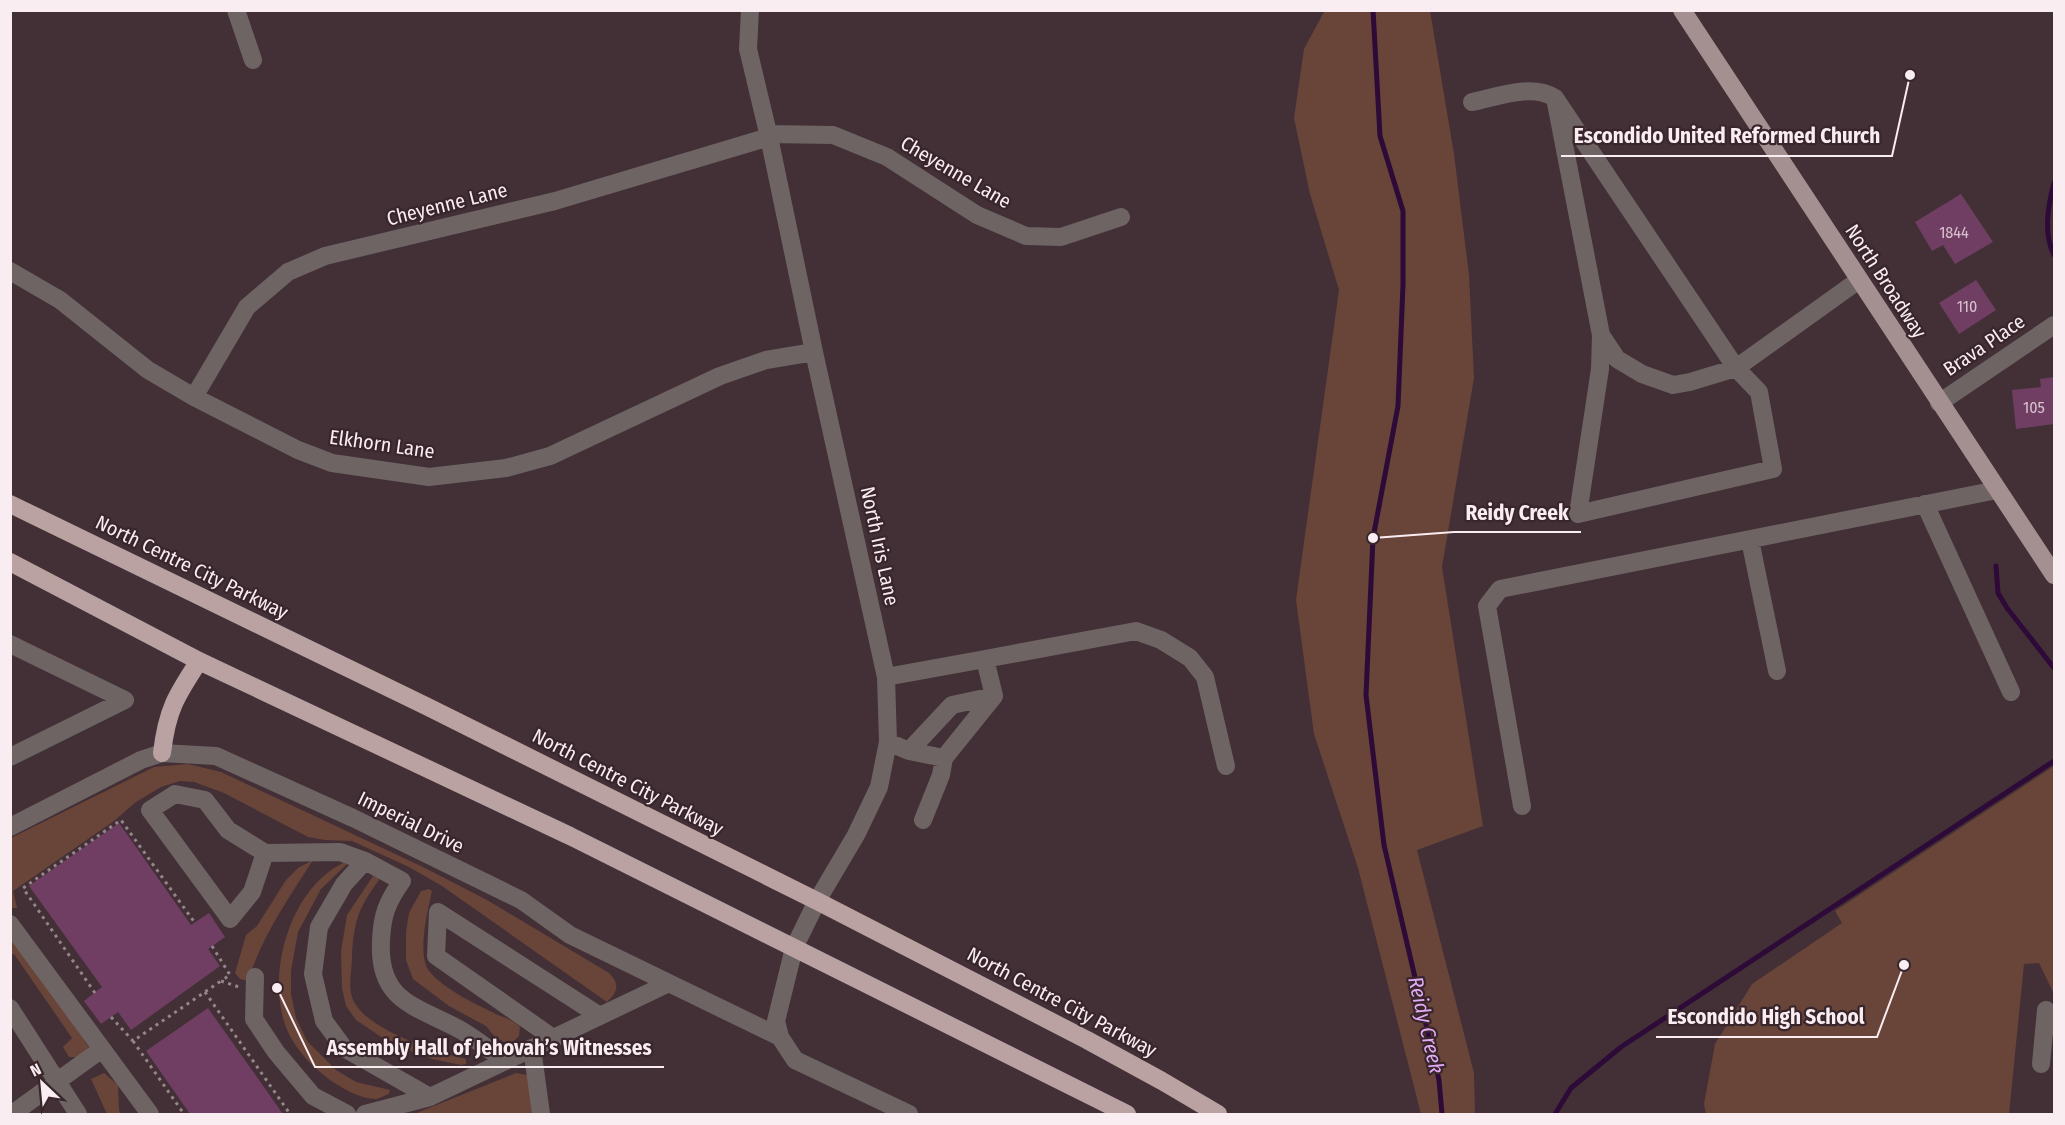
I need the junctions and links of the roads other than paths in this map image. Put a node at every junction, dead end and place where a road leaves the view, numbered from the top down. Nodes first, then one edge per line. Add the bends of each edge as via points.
1 (236, 10) edge
2 (750, 10) edge
3 (1682, 10) edge
4 (253, 60) dead end
5 (1555, 98) junction
6 (1472, 102) dead end
7 (769, 135) junction
8 (1121, 217) dead end
9 (10, 271) edge
10 (1859, 280) junction
11 (2055, 325) edge
12 (1601, 335) junction
13 (814, 352) junction
14 (1736, 368) junction
15 (194, 397) junction
16 (1939, 403) junction
17 (1997, 490) junction
18 (10, 504) edge
19 (1925, 504) junction
20 (1750, 540) junction
21 (10, 562) edge
22 (2055, 575) edge
23 (10, 644) edge
24 (985, 659) junction
25 (199, 660) junction
26 (1777, 671) dead end
27 (886, 677) junction
28 (2011, 692) dead end
29 (994, 696) junction
30 (888, 742) junction
31 (909, 751) junction
32 (162, 753) junction
33 (10, 756) edge
34 (944, 758) junction
35 (1226, 766) dead end
36 (1522, 806) dead end
37 (923, 820) dead end
38 (10, 826) edge
39 (265, 853) junction
40 (365, 861) junction
41 (818, 901) junction
42 (10, 924) edge
43 (794, 948) junction
44 (669, 983) junction
45 (255, 985) road end
46 (10, 1008) edge
47 (600, 1016) junction
48 (2055, 1026) edge
49 (780, 1037) junction
50 (553, 1038) junction
51 (532, 1048) junction
52 (102, 1049) junction
53 (506, 1061) junction
54 (2041, 1064) dead end
55 (56, 1083) junction
56 (430, 1097) junction
57 (12, 1113) edge
58 (78, 1114) edge
59 (150, 1114) edge
60 (347, 1114) edge
61 (365, 1114) edge
62 (541, 1114) edge
63 (909, 1114) edge
64 (1127, 1114) edge
65 (1218, 1114) edge

1 - 4 street
2 - 7 street, North Iris Lane via 748,49
3 - 10 main road, North Broadway
5 - 6 street via 1547,92 1530,91
5 - 12 street
5 - 14 street
7 - 8 street, Cheyenne Lane via 833,135 887,157 978,215 1026,236 1061,237
7 - 13 street, North Iris Lane
7 - 15 street, Cheyenne Lane via 555,201 326,256 288,272 247,307
9 - 15 street, Elkhorn Lane via 60,300 148,370
10 - 14 street
10 - 16 main road, North Broadway
11 - 16 street, Brava Place
12 - 14 street via 1617,359 1672,385
12 - 14 street via 1600,369 1578,514 1773,469 1759,392
13 - 15 street, Elkhorn Lane via 766,360 720,376 550,456 506,468 429,477 332,463
13 - 27 street, North Iris Lane
16 - 17 main road, North Broadway
17 - 19 street
17 - 22 main road, North Broadway
18 - 41 highway, North Centre City Parkway
19 - 20 street
19 - 28 street
20 - 26 street
20 - 36 street via 1500,589 1487,606
21 - 25 highway
23 - 33 street via 124,700
24 - 27 street
24 - 29 street
24 - 35 street via 1136,631 1161,640 1190,658 1205,677
25 - 32 highway via 172,703
25 - 43 highway via 560,831
27 - 30 street, North Iris Lane
29 - 31 street via 952,705
29 - 34 street
30 - 31 street
30 - 41 street, North Iris Lane via 879,787
31 - 34 street
32 - 38 street, Imperial Drive
32 - 44 street, Imperial Drive via 216,756 521,900 570,935
34 - 37 street
39 - 39 street via 228,830 205,800 175,794 150,810 230,918 252,892
39 - 40 street via 340,852
40 - 53 street via 402,881 388,901 382,928 380,958 386,981 406,1004 458,1029
40 - 56 street via 344,884 319,927 313,974 324,1021 344,1048
41 - 43 street, North Iris Lane
41 - 65 highway, North Centre City Parkway via 1087,1040
42 - 52 street
43 - 49 street, North Iris Lane via 776,1021
43 - 64 highway
44 - 47 street
44 - 49 street, Imperial Drive
45 - 60 street via 254,1019 276,1052 313,1096
46 - 55 street
47 - 50 street
47 - 50 street via 438,912 436,957
48 - 54 street via 2046,1010
49 - 63 street via 795,1060
50 - 51 street
51 - 53 street
51 - 62 street
52 - 55 street
52 - 59 street
53 - 56 street
55 - 57 street
55 - 58 street
56 - 61 street

